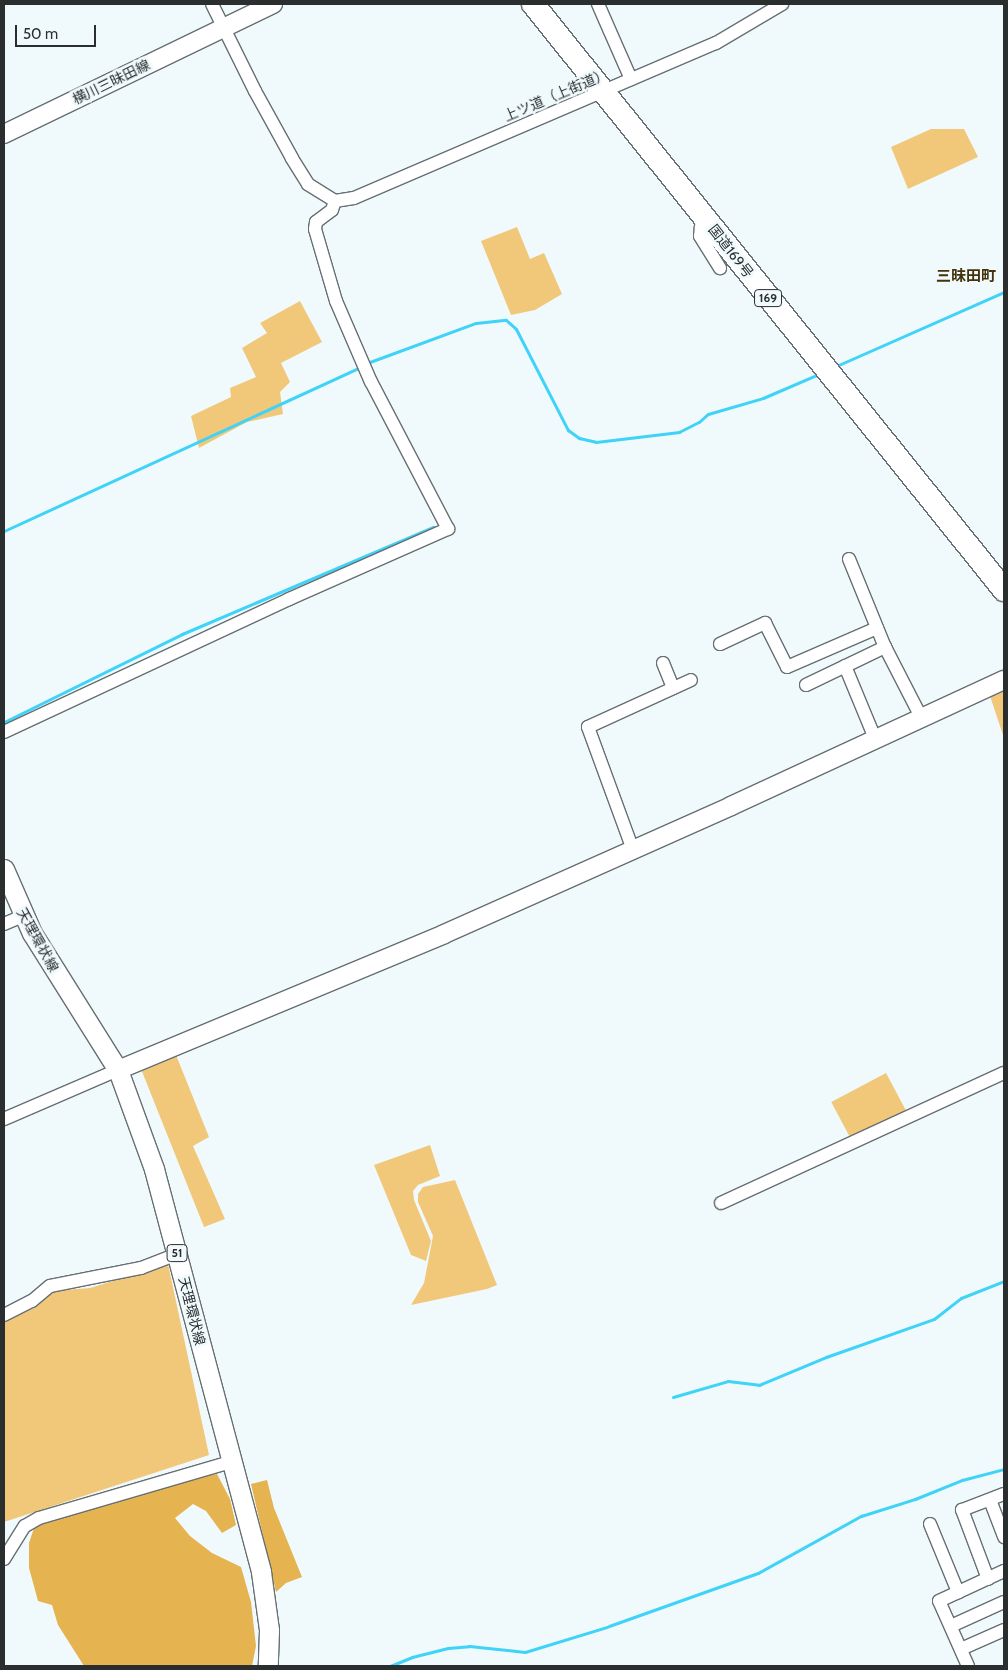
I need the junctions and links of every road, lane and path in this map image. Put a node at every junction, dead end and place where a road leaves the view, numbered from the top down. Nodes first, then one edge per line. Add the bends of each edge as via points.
1 (212, 4) edge
2 (273, 4) edge
3 (533, 4) edge
4 (598, 4) edge
5 (782, 4) edge
6 (223, 27) junction
7 (631, 79) junction
8 (603, 91) junction
9 (4, 134) edge
10 (335, 201) junction
11 (708, 222) junction
12 (720, 268) dead end
13 (850, 559) dead end
14 (1004, 590) edge
15 (877, 628) junction
16 (720, 644) dead end
17 (885, 647) junction
18 (663, 663) dead end
19 (846, 666) junction
20 (691, 680) dead end
21 (1004, 680) edge
22 (806, 685) dead end
23 (673, 688) junction
24 (922, 718) junction
25 (4, 732) edge
26 (876, 740) junction
27 (633, 850) junction
28 (4, 869) edge
29 (23, 916) junction
30 (4, 924) edge
31 (118, 1070) junction
32 (1004, 1073) edge
33 (4, 1119) edge
34 (721, 1203) dead end
35 (178, 1254) junction
36 (4, 1315) edge
37 (231, 1462) junction
38 (1004, 1494) edge
39 (990, 1500) junction
40 (930, 1524) dead end
41 (1004, 1537) edge
42 (4, 1559) edge
43 (1004, 1572) edge
44 (988, 1579) junction
45 (958, 1592) junction
46 (1004, 1602) edge
47 (951, 1626) junction
48 (1004, 1630) edge
49 (961, 1650) junction
50 (268, 1666) edge
51 (968, 1666) edge

1 - 6 street
2 - 6 street, 横川三昧田線
3 - 8 highway, 国道169号 / 169
4 - 7 street
5 - 7 street, 上ツ道（上街道） via 716,43
6 - 9 street, 横川三昧田線
6 - 10 street via 308,184
7 - 8 street, 上ツ道（上街道）
8 - 10 street, 上ツ道（上街道） via 354,198
8 - 11 highway, 国道169号 / 169
10 - 25 street via 332,210 316,222 315,229 336,301 399,438 448,529 280,603
11 - 12 street via 701,227 700,236
11 - 14 highway, 国道169号 / 169
13 - 15 street
15 - 16 street via 787,668 766,623
15 - 17 street
17 - 19 street
17 - 24 street
18 - 23 street
19 - 22 street
19 - 26 street
20 - 23 street
21 - 24 street
23 - 27 street via 588,727
24 - 26 street
26 - 27 street
27 - 31 street via 444,934
28 - 29 main road, 天理環状線 / 51
29 - 30 street
29 - 31 main road, 天理環状線 / 51
31 - 33 street
31 - 35 main road, 天理環状線 / 51 via 154,1169
32 - 34 street
35 - 36 street via 141,1268 50,1286 32,1301
35 - 37 main road, 天理環状線 / 51
37 - 42 street via 39,1518 25,1526
37 - 50 main road, 天理環状線 / 51 via 260,1572 268,1630
38 - 39 street
39 - 41 street
39 - 44 street via 962,1510
40 - 45 street
43 - 44 street
44 - 45 street
45 - 47 street via 939,1600
46 - 47 street
47 - 49 street
48 - 49 street
49 - 51 street

